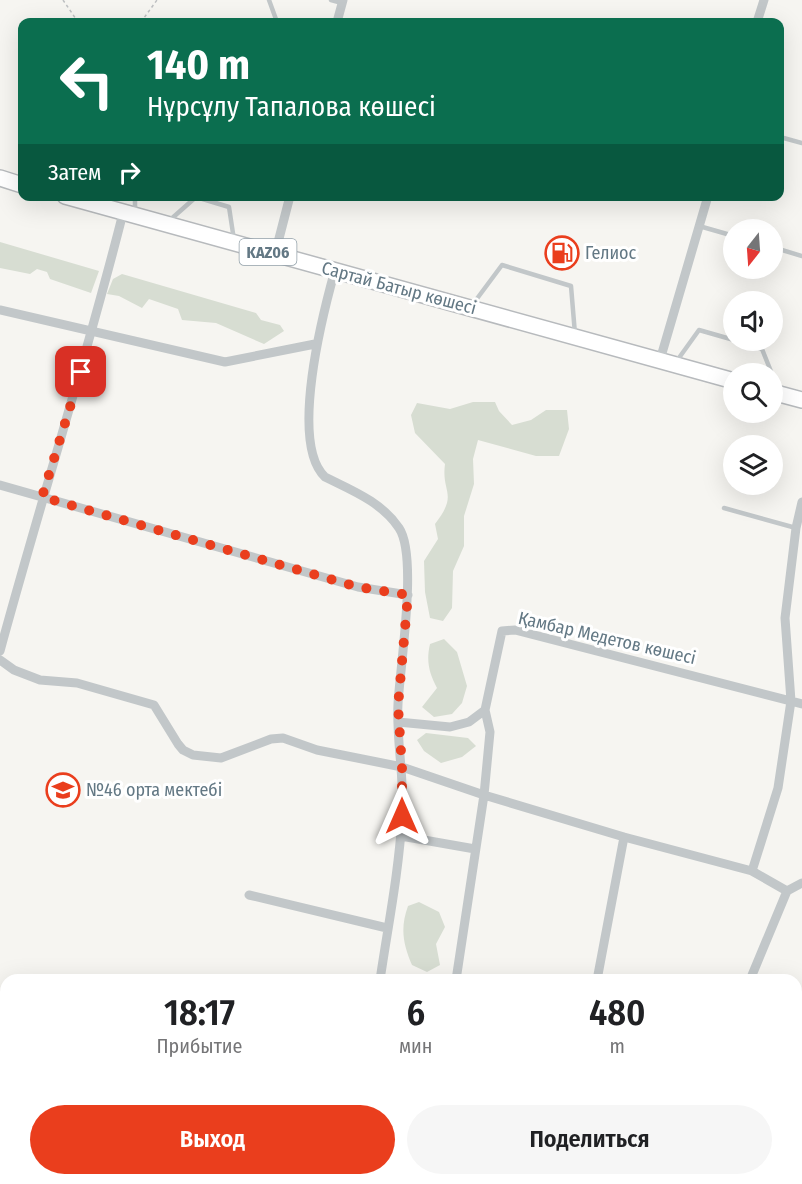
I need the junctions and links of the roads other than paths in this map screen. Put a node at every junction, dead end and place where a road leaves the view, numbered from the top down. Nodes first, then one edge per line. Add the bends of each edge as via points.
1 (269, 0) edge
2 (331, 0) edge
3 (764, 0) edge
4 (343, 2) edge
5 (276, 18) edge
6 (338, 18) edge
7 (759, 18) edge
8 (784, 138) edge
9 (802, 143) edge
10 (0, 178) edge
11 (18, 184) edge
12 (81, 201) edge
13 (133, 201) edge
14 (191, 201) edge
15 (209, 201) edge
16 (289, 201) edge
17 (706, 201) edge
18 (129, 215) junction
19 (165, 224) junction
20 (699, 226) junction
21 (723, 233) edge
22 (234, 243) junction
23 (783, 250) edge
24 (275, 254) junction
25 (802, 256) edge
26 (335, 270) junction
27 (471, 307) junction
28 (0, 310) edge
29 (93, 330) junction
30 (576, 336) junction
31 (723, 337) edge
32 (315, 344) junction
33 (667, 362) junction
34 (723, 378) edge
35 (783, 395) edge
36 (802, 400) edge
37 (0, 485) edge
38 (42, 497) junction
39 (802, 502) edge
40 (724, 508) dead end
41 (799, 529) edge
42 (408, 595) junction
43 (0, 651) edge
44 (0, 660) edge
45 (791, 701) junction
46 (802, 704) edge
47 (485, 710) junction
48 (398, 722) junction
49 (402, 767) junction
50 (484, 795) junction
51 (400, 836) junction
52 (624, 837) junction
53 (475, 849) junction
54 (752, 871) junction
55 (802, 883) edge
56 (788, 891) junction
57 (249, 895) dead end
58 (387, 928) junction
59 (381, 974) edge
60 (457, 974) edge
61 (598, 974) edge
62 (753, 974) edge

1 - 5 lane
2 - 4 lane
3 - 7 street
4 - 6 street
8 - 9 lane
10 - 11 highway
12 - 18 highway, Сартай Батыр көшесі / KАZ06
13 - 18 lane
14 - 19 lane
15 - 22 lane via 229,207
16 - 24 street
17 - 20 street
18 - 19 highway, Сартай Батыр көшесі / KАZ06
18 - 29 street
19 - 22 highway, Сартай Батыр көшесі / KАZ06
20 - 21 lane
20 - 33 street
22 - 24 highway, Сартай Батыр көшесі / KАZ06
23 - 25 lane
24 - 26 highway, Сартай Батыр көшесі / KАZ06
26 - 27 highway, Сартай Батыр көшесі / KАZ06
26 - 32 street
27 - 30 highway, Сартай Батыр көшесі / KАZ06
27 - 30 lane via 502,265 571,286
28 - 29 street
29 - 32 street via 225,362
29 - 38 street
30 - 33 highway, Сартай Батыр көшесі / KАZ06
31 - 33 lane via 699,330
32 - 42 street via 309,426 316,466 325,477 379,506 400,529
33 - 34 highway, Сартай Батыр көшесі / KАZ06
35 - 36 highway
37 - 38 street
38 - 42 street via 358,587
38 - 43 street
39 - 41 street
40 - 41 lane
41 - 45 street via 785,618
42 - 48 street
44 - 49 street via 40,680 76,683 154,705 178,744 193,755 221,758 284,738 317,750
45 - 46 street, Қамбар Медетов көшесі
45 - 47 street, Қамбар Медетов көшесі via 515,630 502,631
45 - 54 street via 778,788
47 - 48 street via 470,722 450,727
47 - 50 street via 490,732
48 - 49 street
49 - 50 street
49 - 51 street
50 - 52 street
50 - 53 street
51 - 53 street
51 - 58 street
52 - 54 street
52 - 61 street
53 - 60 street
54 - 56 street
55 - 56 street
56 - 62 street
57 - 58 street
58 - 59 street

